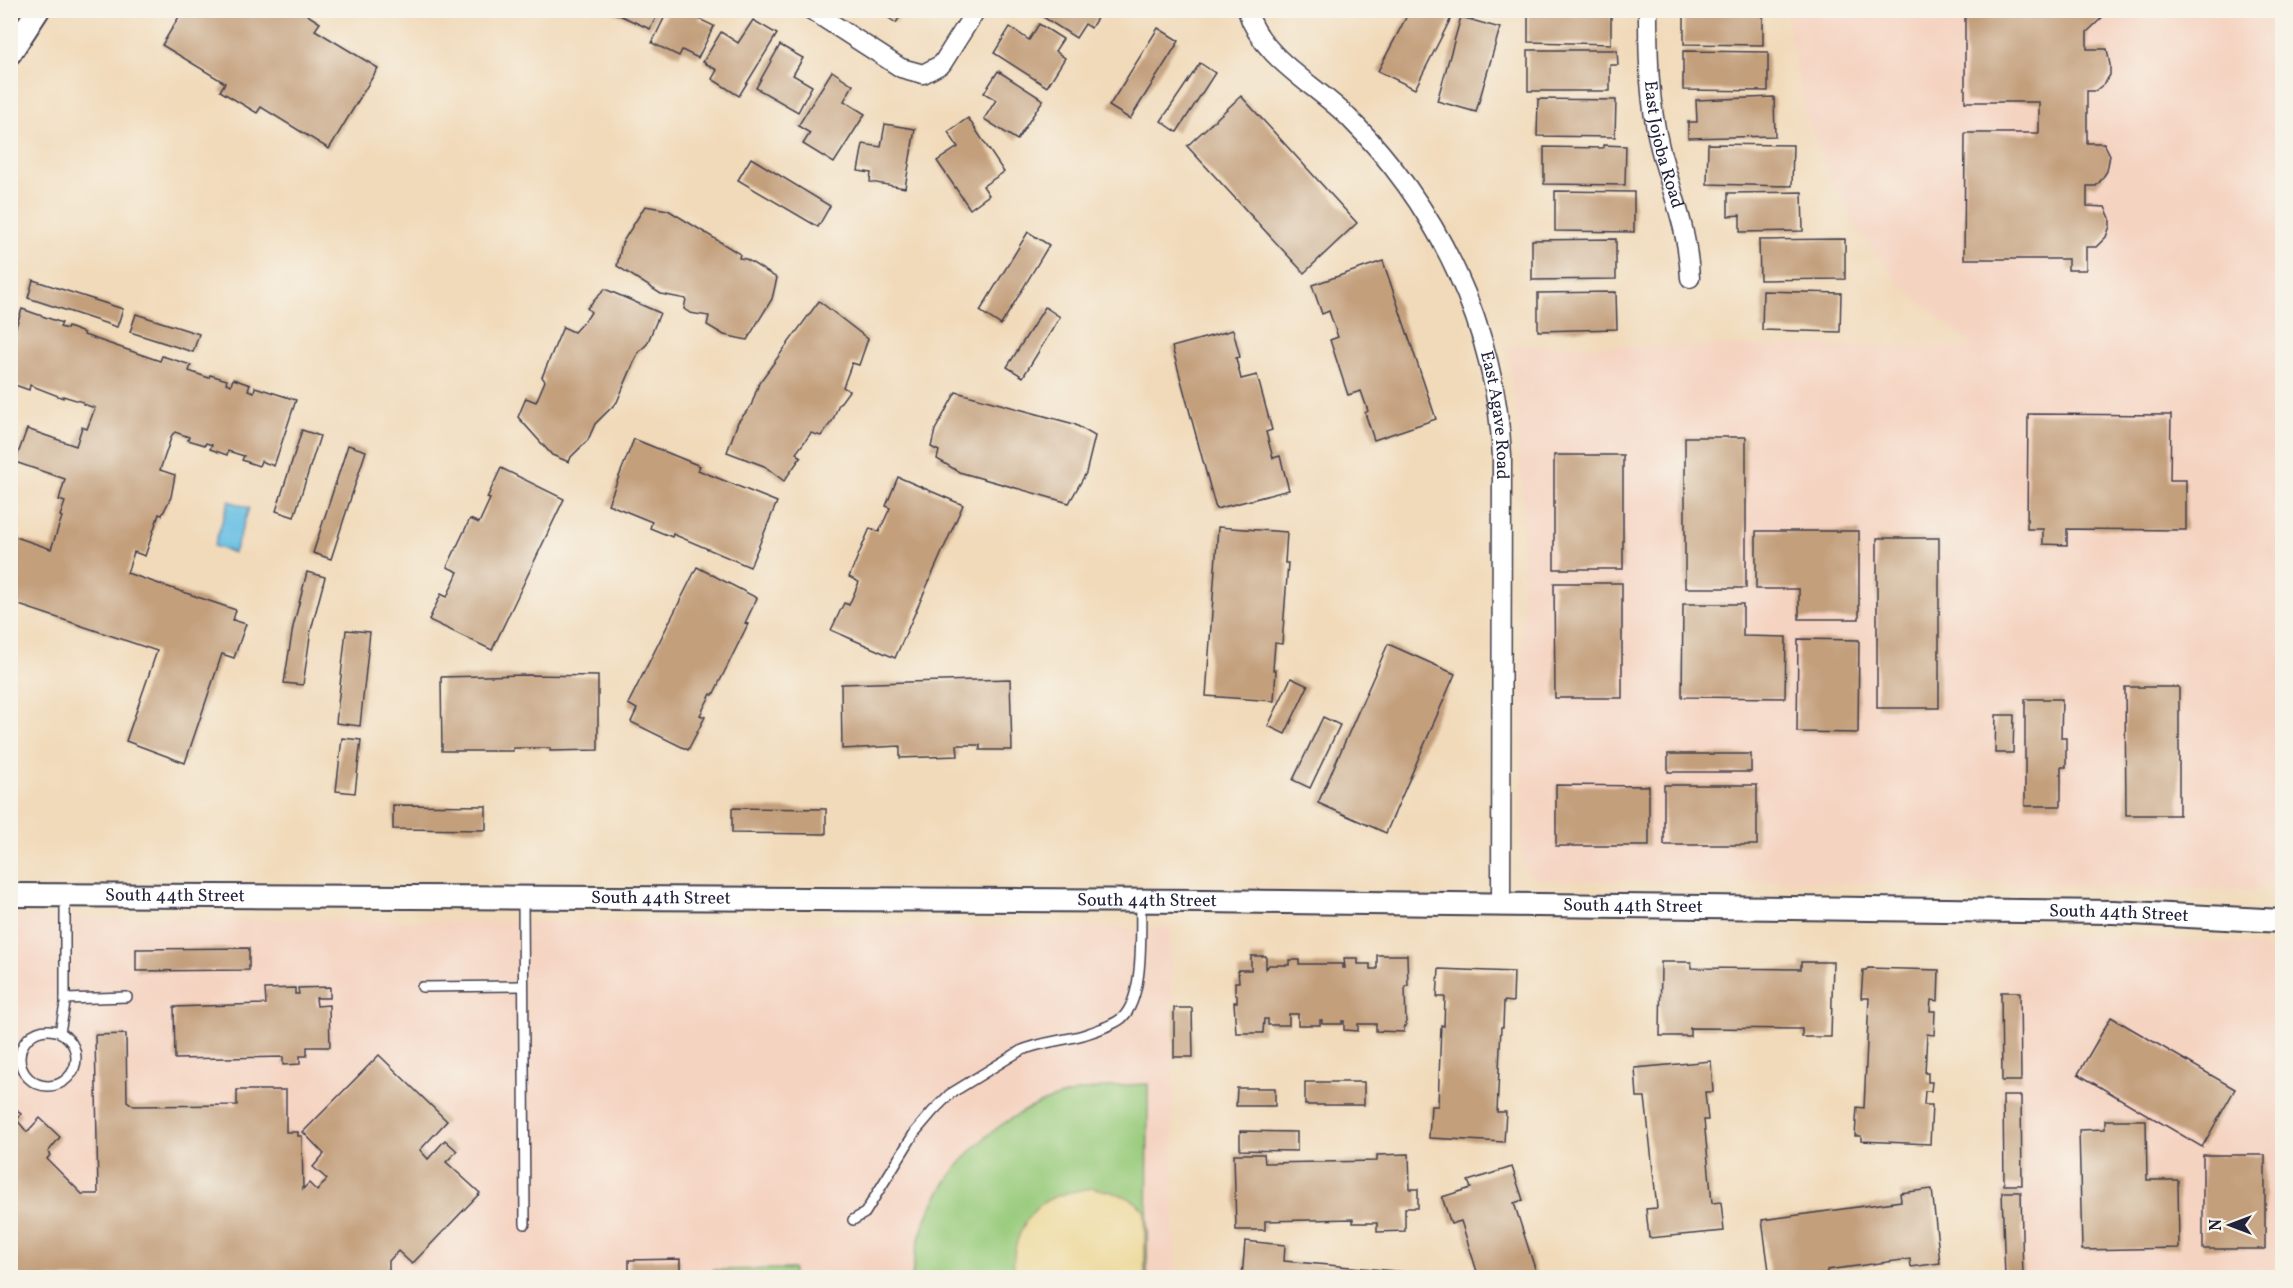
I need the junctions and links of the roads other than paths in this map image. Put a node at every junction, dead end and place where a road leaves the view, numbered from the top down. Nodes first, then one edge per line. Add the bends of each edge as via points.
1 (38, 10) edge
2 (812, 10) edge
3 (975, 10) edge
4 (1247, 10) edge
5 (1648, 10) edge
6 (10, 53) edge
7 (1690, 278) dead end
8 (10, 895) edge
9 (65, 895) junction
10 (523, 898) junction
11 (1141, 901) junction
12 (1502, 906) junction
13 (2283, 921) edge
14 (422, 987) dead end
15 (523, 987) junction
16 (127, 997) dead end
17 (65, 999) junction
18 (60, 1032) junction
19 (854, 1220) dead end
20 (525, 1224) dead end

1 - 6 street
2 - 3 street via 902,68 923,74 942,64
4 - 12 street, East Agave Road via 1256,34 1268,49 1347,117 1382,153 1416,198 1443,243 1480,331 1499,410 1502,456
5 - 7 street, East Jojoba Road via 1650,100 1689,249
8 - 9 street, South 44th Street
9 - 10 street, South 44th Street
9 - 17 lane
10 - 11 street, South 44th Street
10 - 15 lane
11 - 12 street, South 44th Street
11 - 19 lane via 1138,986 1122,1017 1082,1035 1020,1051 950,1094 915,1132 865,1213
12 - 13 street, South 44th Street via 2113,912
14 - 15 lane
15 - 20 lane
16 - 17 lane
17 - 18 lane
18 - 18 lane via 39,1031 22,1046 20,1064 28,1079 36,1084 56,1085 73,1072 76,1051

